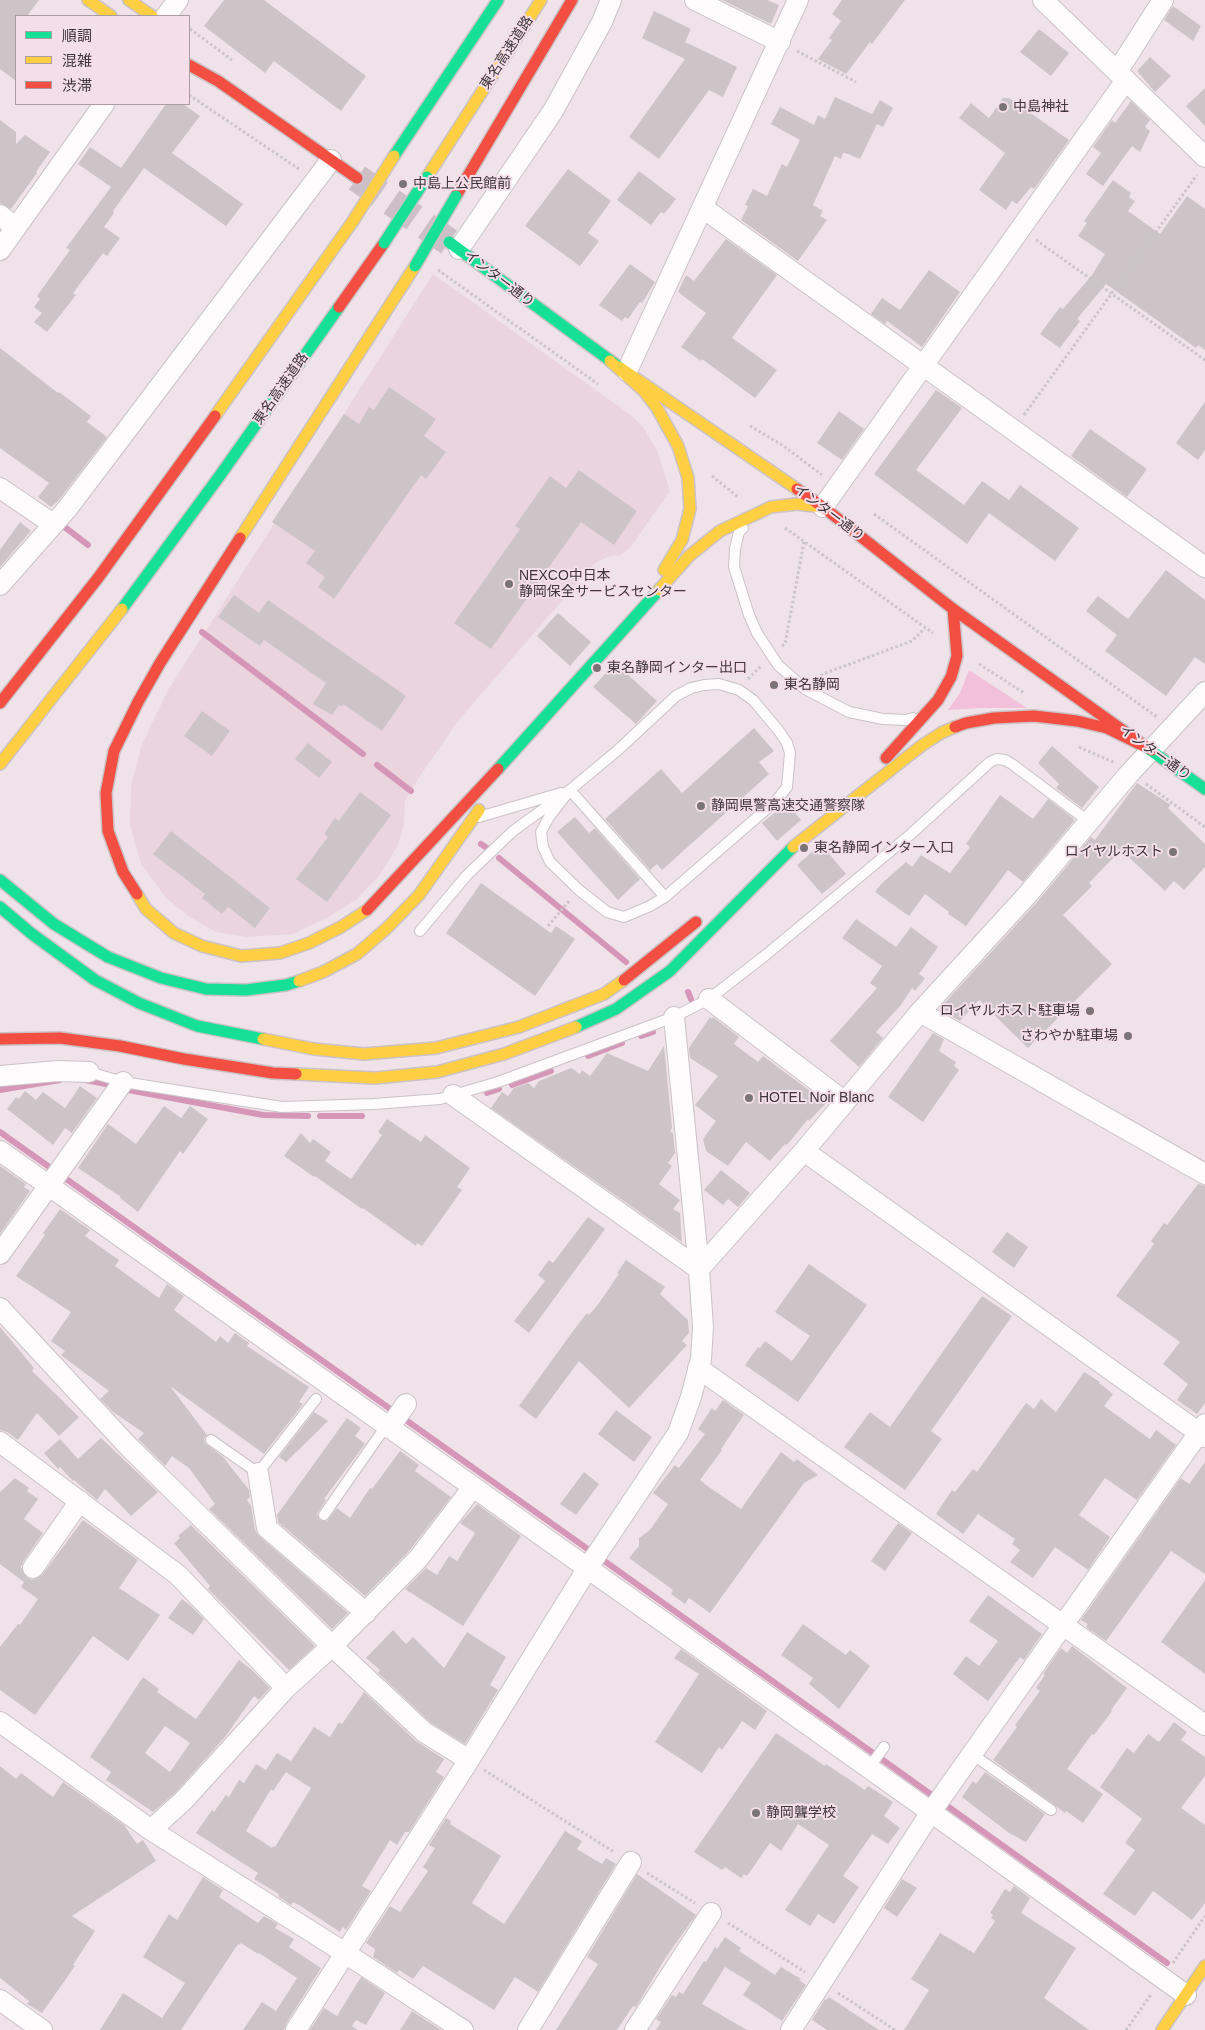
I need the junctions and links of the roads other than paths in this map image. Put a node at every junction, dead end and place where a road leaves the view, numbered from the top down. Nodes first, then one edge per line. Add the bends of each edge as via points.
1 (88, 0) edge
2 (129, 0) edge
3 (178, 0) edge
4 (498, 0) edge
5 (541, 0) edge
6 (572, 0) edge
7 (610, 0) edge
8 (695, 0) edge
9 (798, 0) edge
10 (1043, 0) edge
11 (1164, 0) edge
12 (110, 15) edge
13 (151, 15) edge
14 (167, 15) edge
15 (780, 42) junction
16 (190, 52) edge
17 (190, 66) edge
18 (1122, 76) junction
19 (218, 81) junction
20 (103, 105) edge
21 (331, 160) junction
22 (1202, 165) edge
23 (356, 178) tunnel mouth
24 (703, 208) junction
25 (0, 215) edge
26 (16, 228) junction
27 (454, 246) joint
28 (0, 250) edge
29 (618, 366) junction
30 (924, 366) junction
31 (0, 488) edge
32 (823, 507) junction
33 (754, 514) junction
34 (53, 524) junction
35 (1205, 567) edge
36 (0, 586) edge
37 (952, 609) junction
38 (637, 614) junction
39 (1205, 692) edge
40 (0, 703) edge
41 (926, 713) junction
42 (540, 723) junction
43 (1152, 750) junction
44 (0, 764) edge
45 (1205, 789) edge
46 (570, 790) junction
47 (841, 809) junction
48 (473, 818) junction
49 (1088, 821) junction
50 (774, 865) junction
51 (0, 880) edge
52 (665, 897) junction
53 (721, 903) dead end
54 (0, 908) edge
55 (706, 914) dead end
56 (420, 931) dead end
57 (709, 999) junction
58 (920, 1012) junction
59 (674, 1016) junction
60 (0, 1039) edge
61 (89, 1072) joint
62 (0, 1076) edge
63 (123, 1082) junction
64 (453, 1095) junction
65 (845, 1102) junction
66 (0, 1151) edge
67 (804, 1151) junction
68 (1205, 1174) edge
69 (51, 1185) junction
70 (0, 1254) edge
71 (699, 1269) junction
72 (0, 1308) edge
73 (698, 1368) junction
74 (316, 1399) dead end
75 (406, 1404) dead end
76 (389, 1426) junction
77 (1203, 1431) edge
78 (212, 1440) dead end
79 (0, 1442) edge
80 (258, 1473) junction
81 (473, 1487) junction
82 (80, 1501) junction
83 (324, 1515) dead end
84 (589, 1567) junction
85 (33, 1568) dead end
86 (366, 1613) junction
87 (1063, 1626) junction
88 (332, 1646) junction
89 (286, 1688) junction
90 (0, 1722) edge
91 (1205, 1725) edge
92 (884, 1747) dead end
93 (972, 1754) junction
94 (469, 1760) junction
95 (870, 1767) junction
96 (932, 1810) junction
97 (1051, 1810) dead end
98 (150, 1830) junction
99 (631, 1862) road end
100 (711, 1913) road end
101 (345, 1953) junction
102 (1205, 1966) edge
103 (1195, 1989) edge
104 (0, 2000) edge
105 (453, 2027) edge
106 (797, 2028) edge
107 (42, 2030) edge
108 (296, 2030) edge
109 (528, 2030) edge
110 (635, 2030) edge
111 (1162, 2030) edge

1 - 12 main road
2 - 13 main road
3 - 14 street
4 - 40 main road, bridge via 353,221 219,411 98,578
5 - 44 main road, 東名高速道路, bridge via 384,243 123,608
6 - 42 main road, bridge via 415,266 138,702 114,751 106,793 108,831 123,872 146,909 174,933 202,946 241,956 280,953 341,927 371,906
7 - 27 street via 602,22 553,111
8 - 15 street
9 - 15 street
10 - 18 street
11 - 18 street
15 - 24 street
16 - 19 main road
17 - 19 main road
18 - 22 street
18 - 30 street
19 - 21 main road
20 - 26 street
21 - 23 main road
21 - 34 street
24 - 29 street
24 - 30 street
25 - 26 street
26 - 28 street
27 - 29 main road, インター通り
29 - 32 main road, インター通り
29 - 38 main road via 657,408 678,446 688,478 690,509 682,540
30 - 32 street
30 - 35 street
31 - 34 street
32 - 33 main road via 797,504 771,507
32 - 37 main road, インター通り
33 - 38 main road via 720,531 689,556
33 - 41 lane via 739,532 734,567 757,633 778,664 806,689 849,712 906,720
34 - 36 street
37 - 41 main road via 957,656 951,677
37 - 43 main road, インター通り
38 - 42 main road
39 - 43 street
41 - 47 main road
42 - 48 main road
43 - 45 main road, インター通り
43 - 47 main road via 1106,728 1077,721 1034,716 966,723 921,746
43 - 49 street
46 - 48 lane
46 - 52 lane
46 - 52 lane via 541,832 550,862 607,912 624,916
46 - 52 lane via 676,696 691,688 719,684 739,690 752,700 787,743 790,753 787,787 777,800
46 - 56 lane via 513,831 467,875
47 - 50 main road
48 - 51 main road via 419,895 388,928 357,954 323,972 286,985 256,989 206,989 162,978 108,956 54,924
49 - 57 lane via 1012,764 997,759 990,762 911,834
49 - 58 street via 1028,894
50 - 53 main road
50 - 60 main road via 670,971 616,1008 562,1034 437,1072 375,1078 273,1073 60,1038
54 - 55 main road via 95,980 197,1026 314,1049 364,1054 436,1048 519,1027 604,994 639,970
57 - 59 lane
57 - 65 street
58 - 65 street
58 - 68 street
59 - 64 lane via 498,1082
59 - 71 street
61 - 62 street
61 - 63 lane
63 - 64 lane via 282,1107 374,1104 440,1099
63 - 69 street
64 - 71 street
65 - 67 street
66 - 69 street
67 - 71 street
67 - 77 street
69 - 70 street
69 - 76 street
71 - 73 street via 703,1326
72 - 88 street via 129,1447
73 - 84 street via 678,1433
73 - 87 street
74 - 80 lane
75 - 76 street
76 - 81 street
76 - 83 lane
77 - 87 street
78 - 80 lane
79 - 82 street
80 - 86 street via 267,1528
81 - 84 street
81 - 86 street via 418,1559
82 - 85 street
82 - 89 street via 178,1575
84 - 94 street
84 - 95 street
86 - 88 street
87 - 91 street
87 - 93 street
88 - 89 street
88 - 94 street via 424,1732
89 - 98 street via 184,1800
90 - 98 street
92 - 95 lane
93 - 96 street
93 - 97 lane
94 - 101 street
95 - 96 street
96 - 103 street
96 - 106 street via 822,1982
98 - 101 street
99 - 109 street
100 - 110 street
101 - 105 street
101 - 108 street
102 - 103 main road
103 - 111 main road
104 - 107 street

